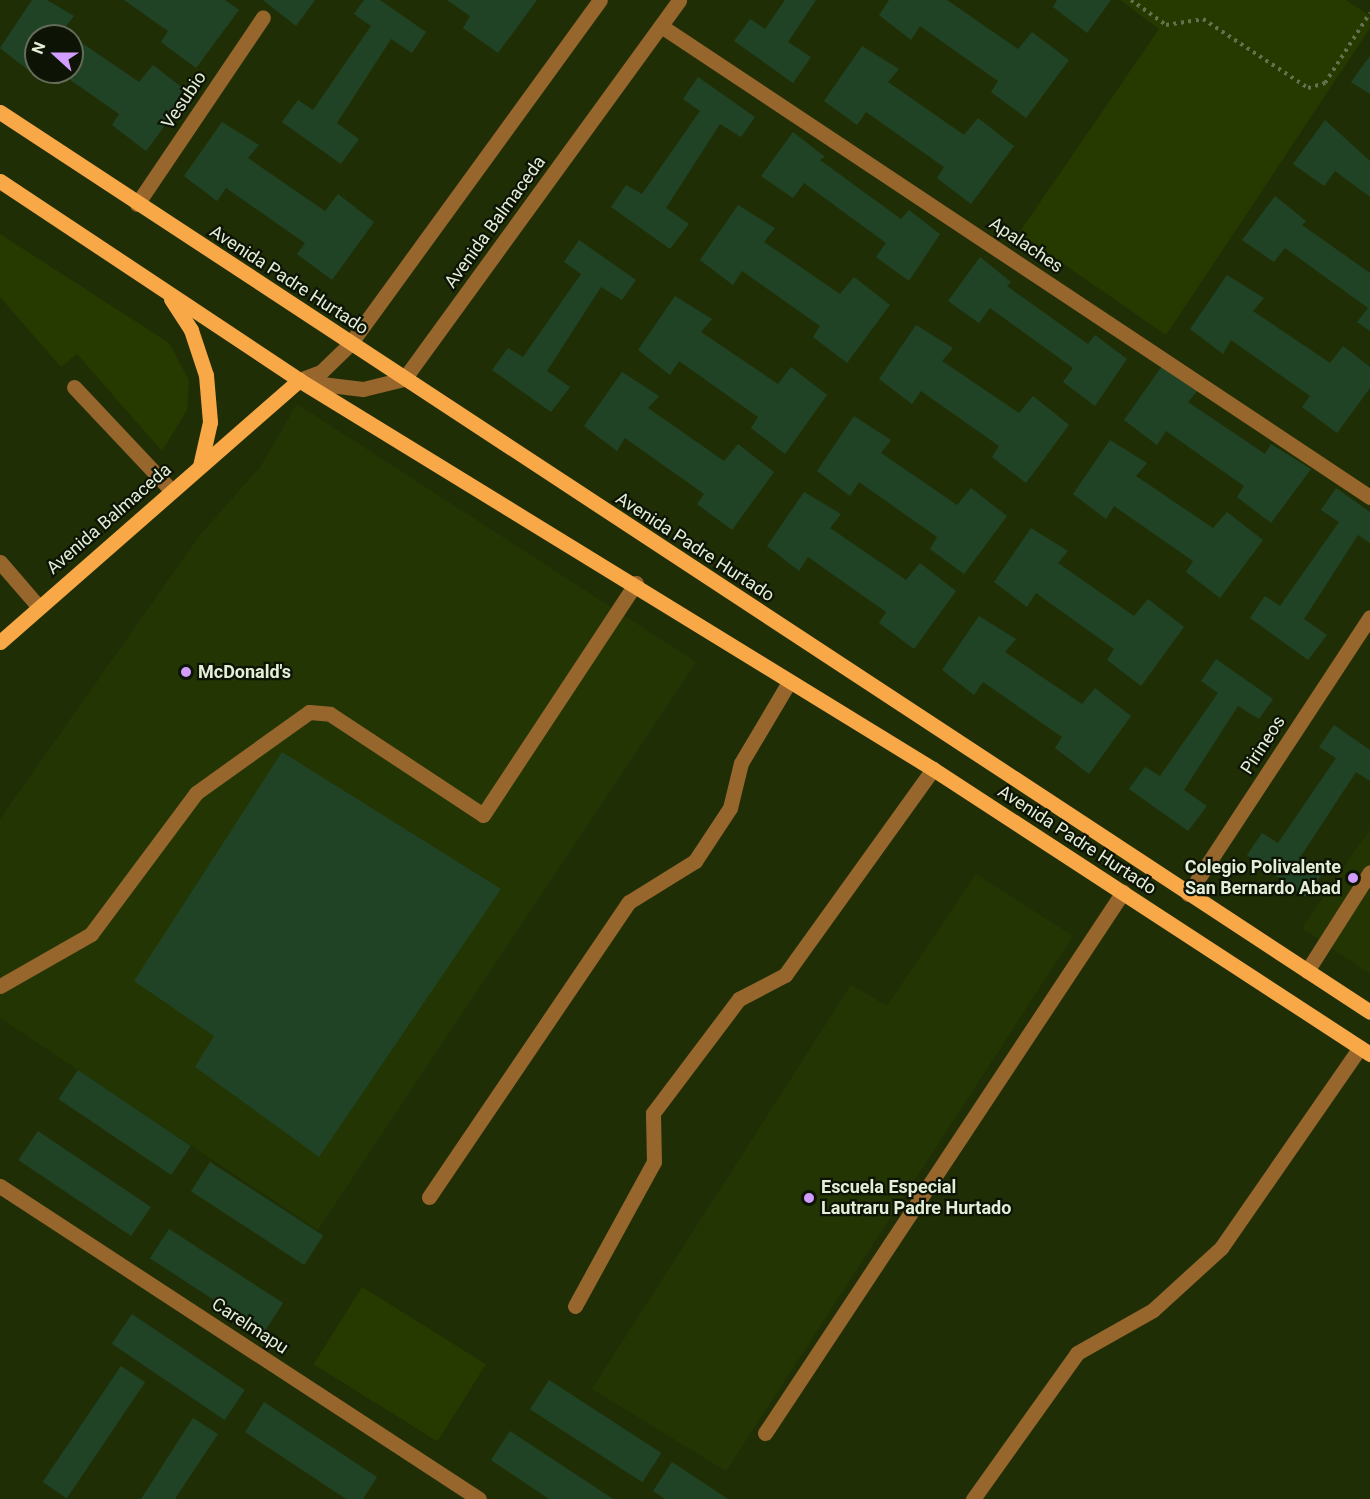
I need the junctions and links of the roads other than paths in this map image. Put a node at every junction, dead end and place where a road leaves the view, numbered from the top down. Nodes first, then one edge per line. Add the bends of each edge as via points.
1 (600, 0) edge
2 (679, 0) edge
3 (263, 17) dead end
4 (661, 26) junction
5 (0, 112) edge
6 (0, 182) edge
7 (137, 204) junction
8 (166, 291) junction
9 (351, 344) junction
10 (404, 379) junction
11 (299, 380) junction
12 (74, 387) dead end
13 (199, 467) junction
14 (172, 491) junction
15 (1370, 497) edge
16 (0, 562) edge
17 (636, 583) junction
18 (38, 606) junction
19 (1370, 617) edge
20 (0, 642) edge
21 (789, 682) junction
22 (933, 769) junction
23 (1370, 872) edge
24 (1123, 892) junction
25 (1188, 894) junction
26 (1307, 971) junction
27 (0, 986) edge
28 (1370, 1012) edge
29 (1365, 1050) edge
30 (0, 1186) edge
31 (429, 1197) dead end
32 (575, 1306) dead end
33 (765, 1433) dead end
34 (479, 1499) edge
35 (973, 1499) edge

1 - 9 street, Avenida Balmaceda
2 - 4 street, Avenida Balmaceda
3 - 7 street, Vesubio
4 - 10 street, Avenida Balmaceda
4 - 15 street, Apalaches
5 - 7 main road, Avenida Padre Hurtado
6 - 8 main road, Avenida Padre Hurtado
7 - 9 main road, Avenida Padre Hurtado
8 - 11 main road, Avenida Padre Hurtado
8 - 13 main road via 191,330 206,375 210,422
9 - 10 main road, Avenida Padre Hurtado
9 - 11 street, Avenida Balmaceda via 321,372
10 - 11 street via 341,389
10 - 25 main road, Avenida Padre Hurtado
11 - 13 main road, Avenida Balmaceda
11 - 17 main road, Avenida Padre Hurtado via 478,493
12 - 14 street
13 - 14 main road, Avenida Balmaceda
14 - 18 main road, Avenida Balmaceda
16 - 18 street
17 - 21 main road, Avenida Padre Hurtado
17 - 27 street via 483,815 330,714 309,712 196,793 91,934
18 - 20 main road, Avenida Balmaceda
19 - 25 street, Pirineos
21 - 22 main road, Avenida Padre Hurtado
21 - 31 street via 741,764 730,808 695,861 629,902
22 - 24 main road, Avenida Padre Hurtado
22 - 32 street via 785,975 738,999 653,1113 654,1161
23 - 26 street
24 - 29 main road, Avenida Padre Hurtado
24 - 33 street
25 - 26 main road, Avenida Padre Hurtado
26 - 28 main road, Avenida Padre Hurtado
29 - 35 street via 1221,1248 1153,1310 1077,1353
30 - 34 street, Carelmapu

